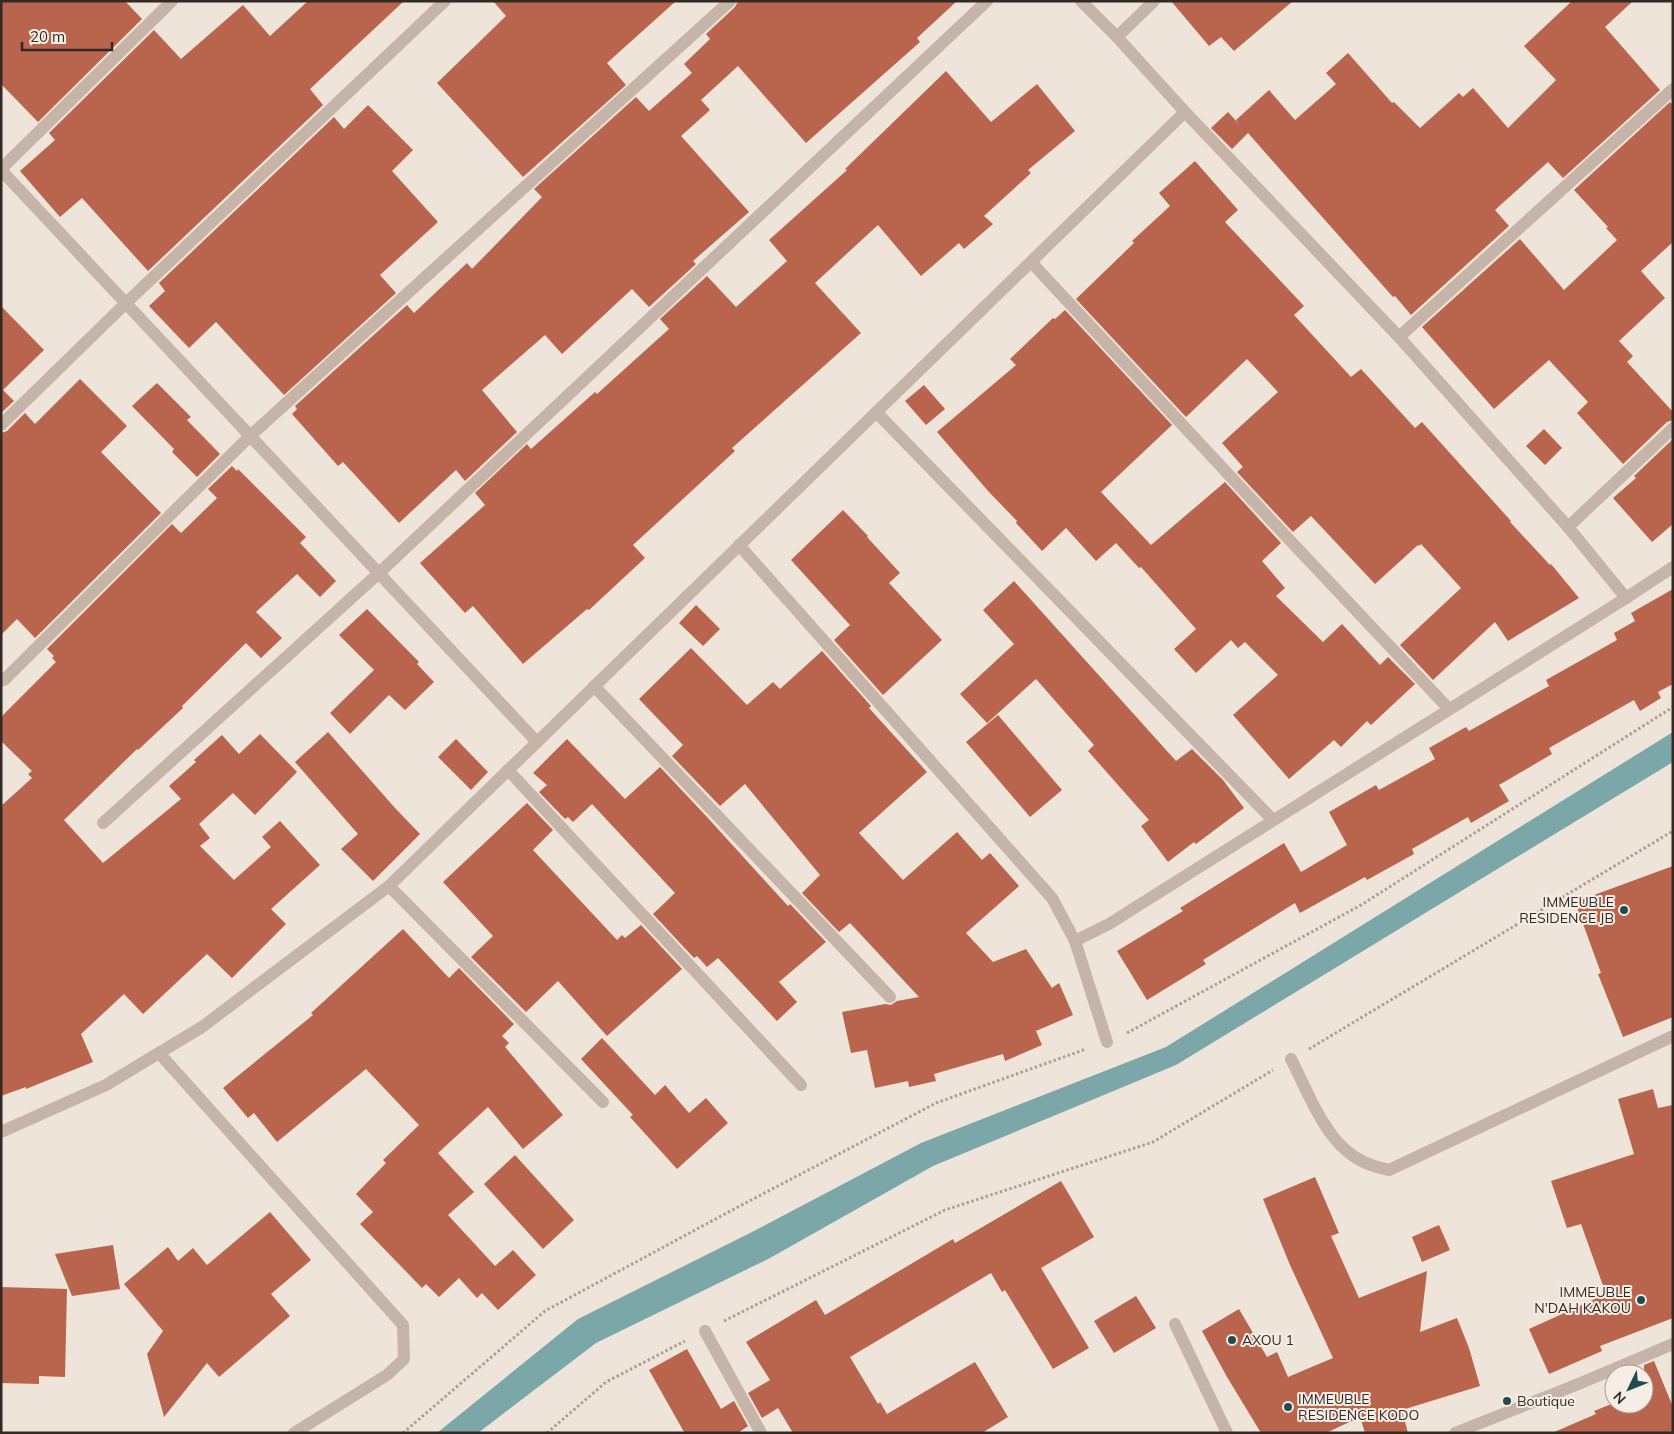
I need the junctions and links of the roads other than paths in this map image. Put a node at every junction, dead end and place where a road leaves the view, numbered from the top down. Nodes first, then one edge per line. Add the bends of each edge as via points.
1 (172, 1) edge
2 (445, 1) edge
3 (730, 1) edge
4 (987, 1) edge
5 (1081, 1) edge
6 (1154, 1) edge
7 (1117, 37) junction
8 (1673, 89) edge
9 (1185, 112) junction
10 (1, 169) edge
11 (1031, 262) junction
12 (126, 303) junction
13 (1399, 337) junction
14 (876, 412) junction
15 (1, 425) edge
16 (1673, 428) edge
17 (250, 436) junction
18 (1568, 527) junction
19 (739, 545) junction
20 (1673, 567) edge
21 (379, 573) junction
22 (1626, 598) junction
23 (4, 680) dead end
24 (594, 686) junction
25 (1449, 709) junction
26 (537, 742) junction
27 (508, 770) junction
28 (1273, 820) junction
29 (103, 823) dead end
30 (389, 886) junction
31 (1075, 941) junction
32 (890, 996) dead end
33 (1673, 1036) edge
34 (1107, 1042) road end
35 (159, 1053) junction
36 (1291, 1059) road end
37 (801, 1085) dead end
38 (603, 1102) dead end
39 (1, 1132) edge
40 (1175, 1324) dead end
41 (705, 1331) road end
42 (1673, 1344) edge
43 (294, 1433) edge
44 (760, 1433) edge
45 (1227, 1433) edge
46 (1455, 1433) edge

1 - 10 street
2 - 12 street
3 - 17 street
4 - 21 street
5 - 7 street
6 - 7 street
7 - 9 street
8 - 13 street
9 - 11 street
9 - 13 street
10 - 12 street
11 - 14 street
11 - 25 street
12 - 15 street
12 - 17 street
13 - 18 street
14 - 19 street
14 - 28 street
16 - 18 street
17 - 21 street
17 - 23 street
18 - 22 street
19 - 24 street
19 - 31 street via 1052,898
20 - 22 street
21 - 26 street
21 - 29 street
22 - 25 street
24 - 26 street
24 - 32 street
25 - 28 street
26 - 27 street
27 - 30 street
27 - 37 street
28 - 31 street via 1109,924
30 - 35 street via 202,1027
30 - 38 street
31 - 34 street
33 - 36 street via 1389,1170 1373,1166 1347,1152 1328,1131
35 - 39 street via 106,1085
35 - 43 street via 403,1325 404,1358 387,1375
40 - 45 street
41 - 44 street
42 - 46 street

